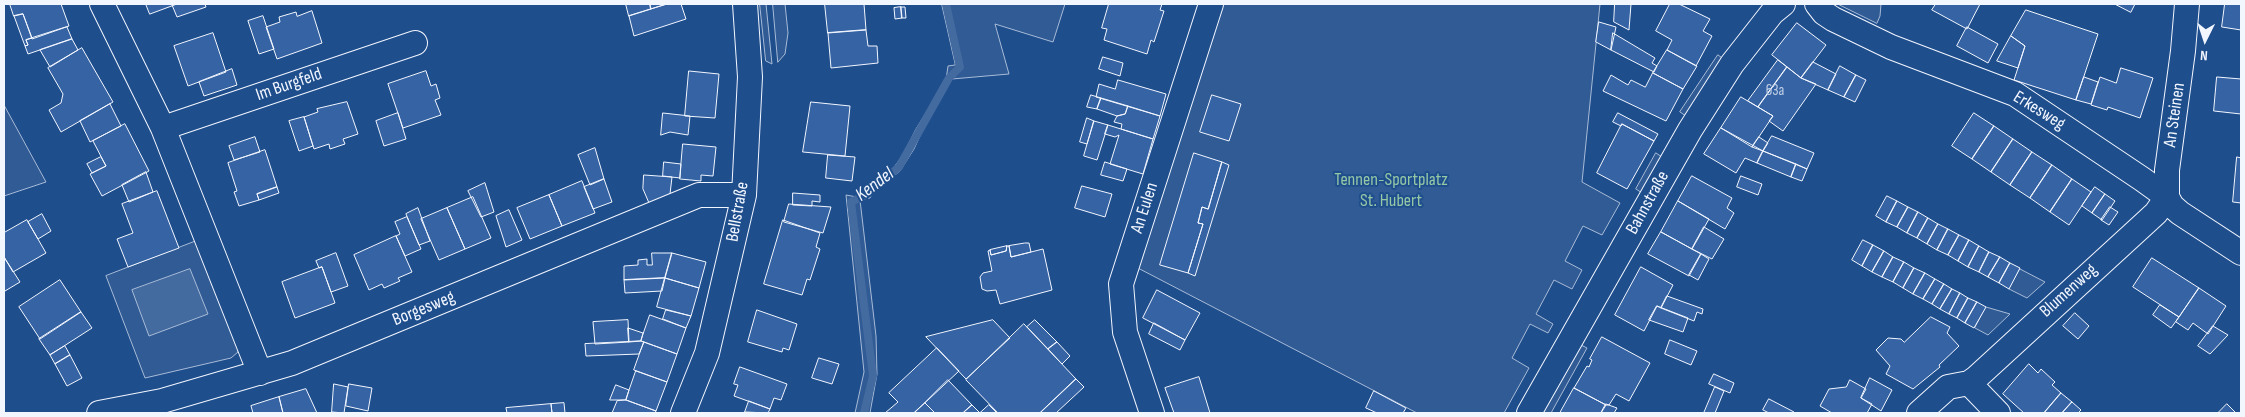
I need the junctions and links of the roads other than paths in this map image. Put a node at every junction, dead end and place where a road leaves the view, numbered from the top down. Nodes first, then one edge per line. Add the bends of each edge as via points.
1 (102, 4) edge
2 (745, 4) edge
3 (1212, 4) edge
4 (1817, 4) edge
5 (2187, 4) edge
6 (1771, 7) edge
7 (415, 43) dead end
8 (163, 128) junction
9 (744, 195) junction
10 (2167, 197) junction
11 (2241, 253) edge
12 (260, 373) junction
13 (1969, 383) junction
14 (99, 413) edge
15 (683, 413) edge
16 (1152, 413) edge
17 (1529, 413) edge
18 (1919, 413) edge
19 (1998, 413) edge

1 - 8 street
2 - 9 street, Bellstraße via 750,77
3 - 16 street, An Eulen via 1121,284 1125,332
4 - 10 street, Erkesweg via 1824,14 1891,47 2015,94
5 - 10 street, An Steinen via 2167,170
6 - 17 street, Bahnstraße via 1676,153
7 - 8 street, Im Burgfeld
8 - 12 street
9 - 12 street, Borgesweg via 699,195 292,363
9 - 15 street, Bellstraße via 707,353
10 - 11 street, Erkesweg via 2180,213
10 - 13 street, Blumenweg via 2143,226
12 - 14 street, Borgesweg via 162,401
13 - 18 street, Blumenweg via 1948,387
13 - 19 street

